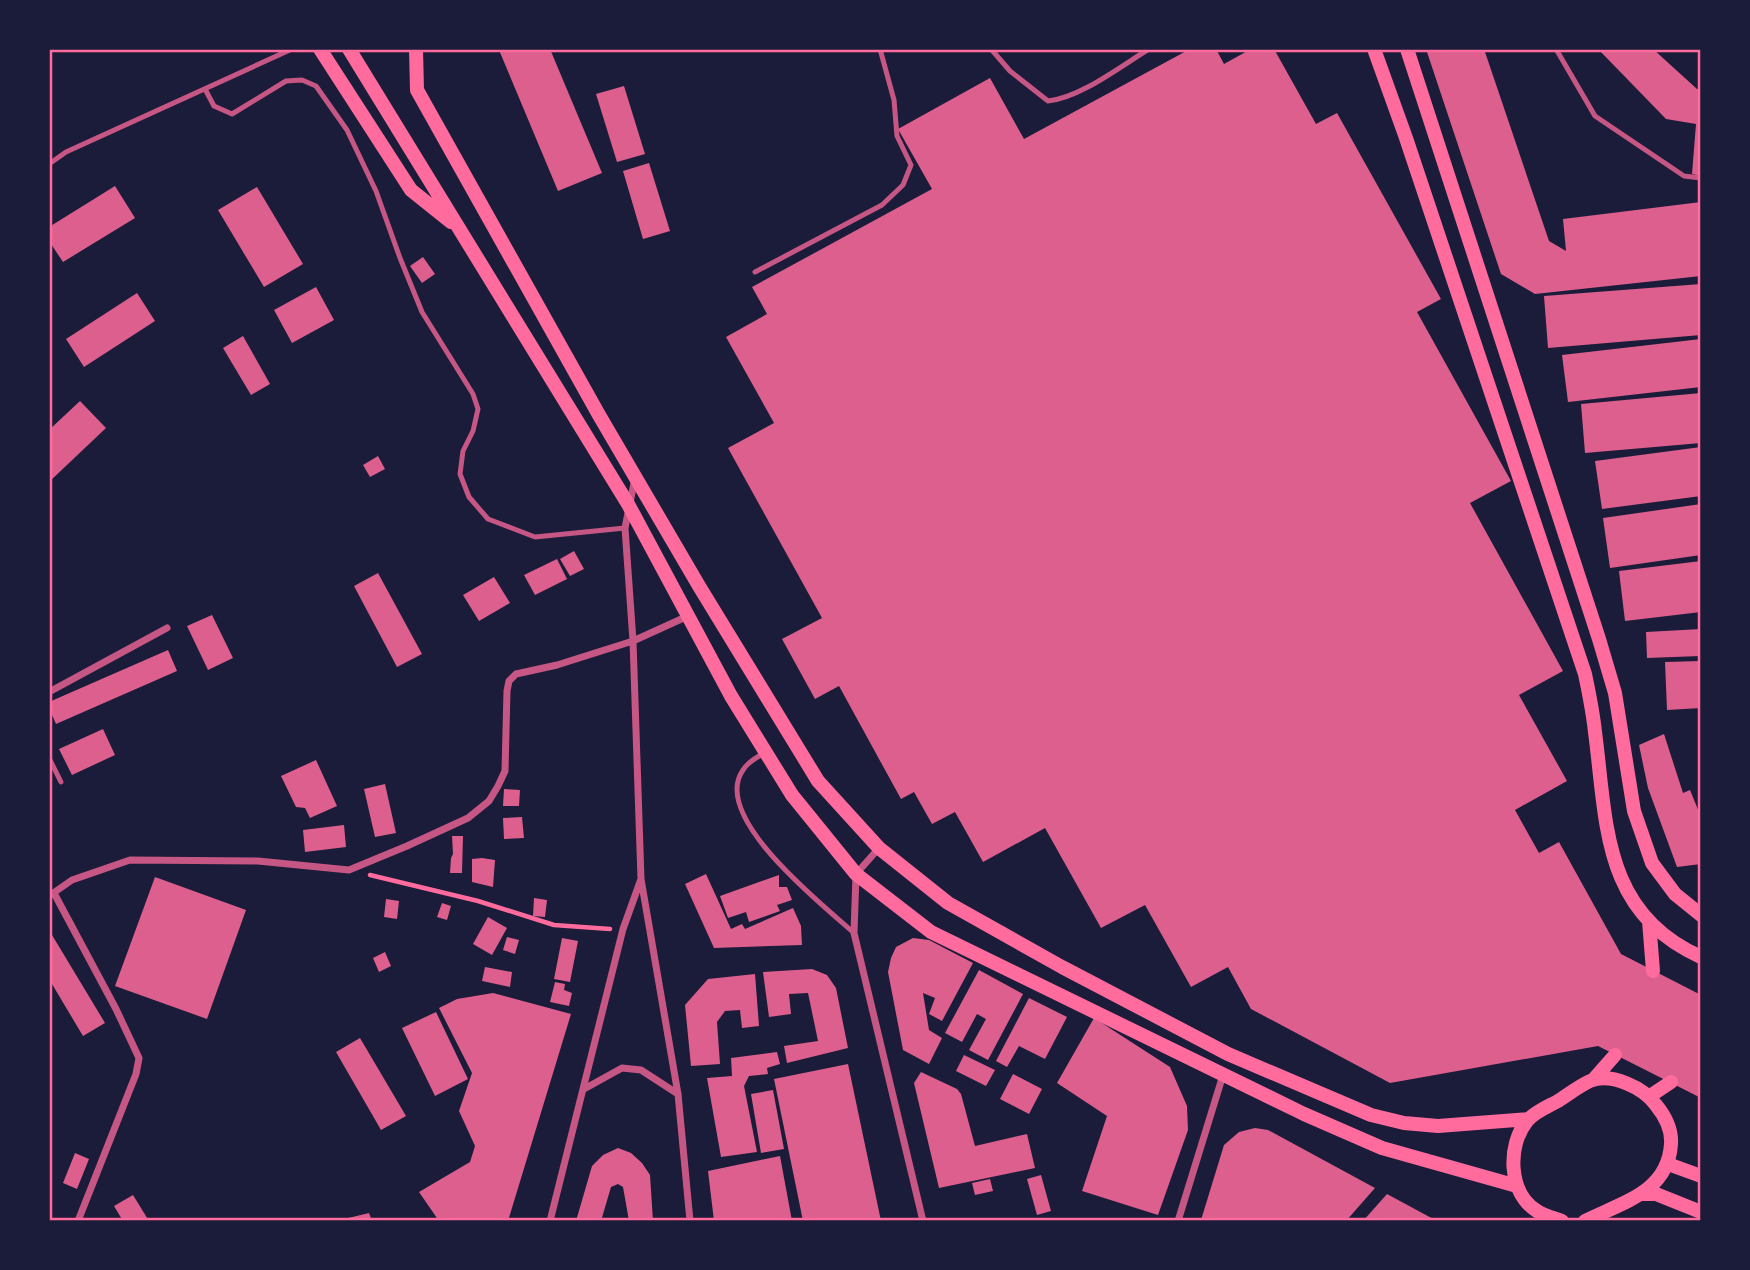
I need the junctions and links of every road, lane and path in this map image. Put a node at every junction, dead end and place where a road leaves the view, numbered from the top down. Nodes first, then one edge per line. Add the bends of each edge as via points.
1 (292, 49) edge
2 (320, 49) edge
3 (349, 49) edge
4 (416, 49) edge
5 (880, 49) edge
6 (991, 49) edge
7 (1149, 49) edge
8 (1374, 49) edge
9 (1407, 49) edge
10 (1556, 49) edge
11 (205, 89) junction
12 (49, 164) edge
13 (1701, 178) edge
14 (459, 228) junction
15 (755, 272) dead end
16 (636, 475) junction
17 (628, 504) junction
18 (625, 528) junction
19 (688, 616) junction
20 (167, 628) dead end
21 (633, 641) junction
22 (49, 692) edge
23 (765, 751) junction
24 (49, 758) edge
25 (61, 782) dead end
26 (878, 848) junction
27 (349, 870) junction
28 (856, 874) junction
29 (641, 879) junction
30 (51, 894) edge
31 (1701, 915) edge
32 (1649, 921) junction
33 (623, 929) junction
34 (854, 933) junction
35 (1701, 957) edge
36 (1653, 971) dead end
37 (1615, 1055) dead end
38 (1223, 1075) junction
39 (1593, 1080) junction
40 (1671, 1082) dead end
41 (584, 1089) junction
42 (678, 1094) junction
43 (1650, 1096) junction
44 (1528, 1119) junction
45 (1668, 1164) junction
46 (1701, 1175) edge
47 (1517, 1186) junction
48 (1640, 1194) junction
49 (1701, 1213) edge
50 (78, 1221) edge
51 (551, 1221) edge
52 (690, 1221) edge
53 (923, 1221) edge
54 (1178, 1221) edge
55 (1562, 1221) edge
56 (1586, 1221) edge

1 - 11 lane
2 - 14 main road via 411,190
3 - 14 main road
4 - 16 main road via 417,90
5 - 15 lane via 894,100 897,136 911,165 902,185 882,205
6 - 7 lane via 1048,101 1081,89
8 - 32 main road via 1585,674 1607,838 1623,884
9 - 31 main road via 1599,639 1615,694 1634,811 1647,850 1675,894
10 - 13 lane via 1595,116 1684,176
11 - 12 lane
11 - 18 lane via 214,106 232,114 286,81 302,80 316,86 347,130 376,191 422,312 473,394 478,409 460,474 469,497 488,519 535,537
14 - 17 main road
16 - 17 street
16 - 26 main road via 818,781
17 - 18 street
17 - 19 main road
18 - 21 street
19 - 21 street
19 - 23 main road
20 - 22 street
21 - 27 street via 516,674 507,691 506,771 489,801 468,818
21 - 29 street
23 - 28 main road via 792,796
23 - 34 lane via 742,770 735,794 752,833
24 - 25 lane
26 - 28 street
26 - 44 main road via 948,903 1062,967 1228,1054 1371,1115 1437,1126
27 - 30 street via 258,861 131,860 72,880
27 - 33 path via 554,925
28 - 34 street
28 - 38 main road via 931,932
29 - 33 street
29 - 42 street
30 - 50 street via 139,1059
32 - 35 main road via 1682,949
32 - 36 main road
33 - 41 street
34 - 53 street
37 - 39 main road
38 - 47 main road via 1382,1148
38 - 54 street
39 - 43 main road via 1625,1082
39 - 44 main road
40 - 43 main road
41 - 42 street via 622,1068 641,1070
41 - 51 street
42 - 52 street
43 - 45 main road via 1665,1116 1671,1140
44 - 47 main road via 1515,1140 1512,1164
45 - 46 main road
45 - 48 main road via 1657,1183
47 - 55 main road via 1536,1211
48 - 49 main road via 1656,1194
48 - 56 main road

